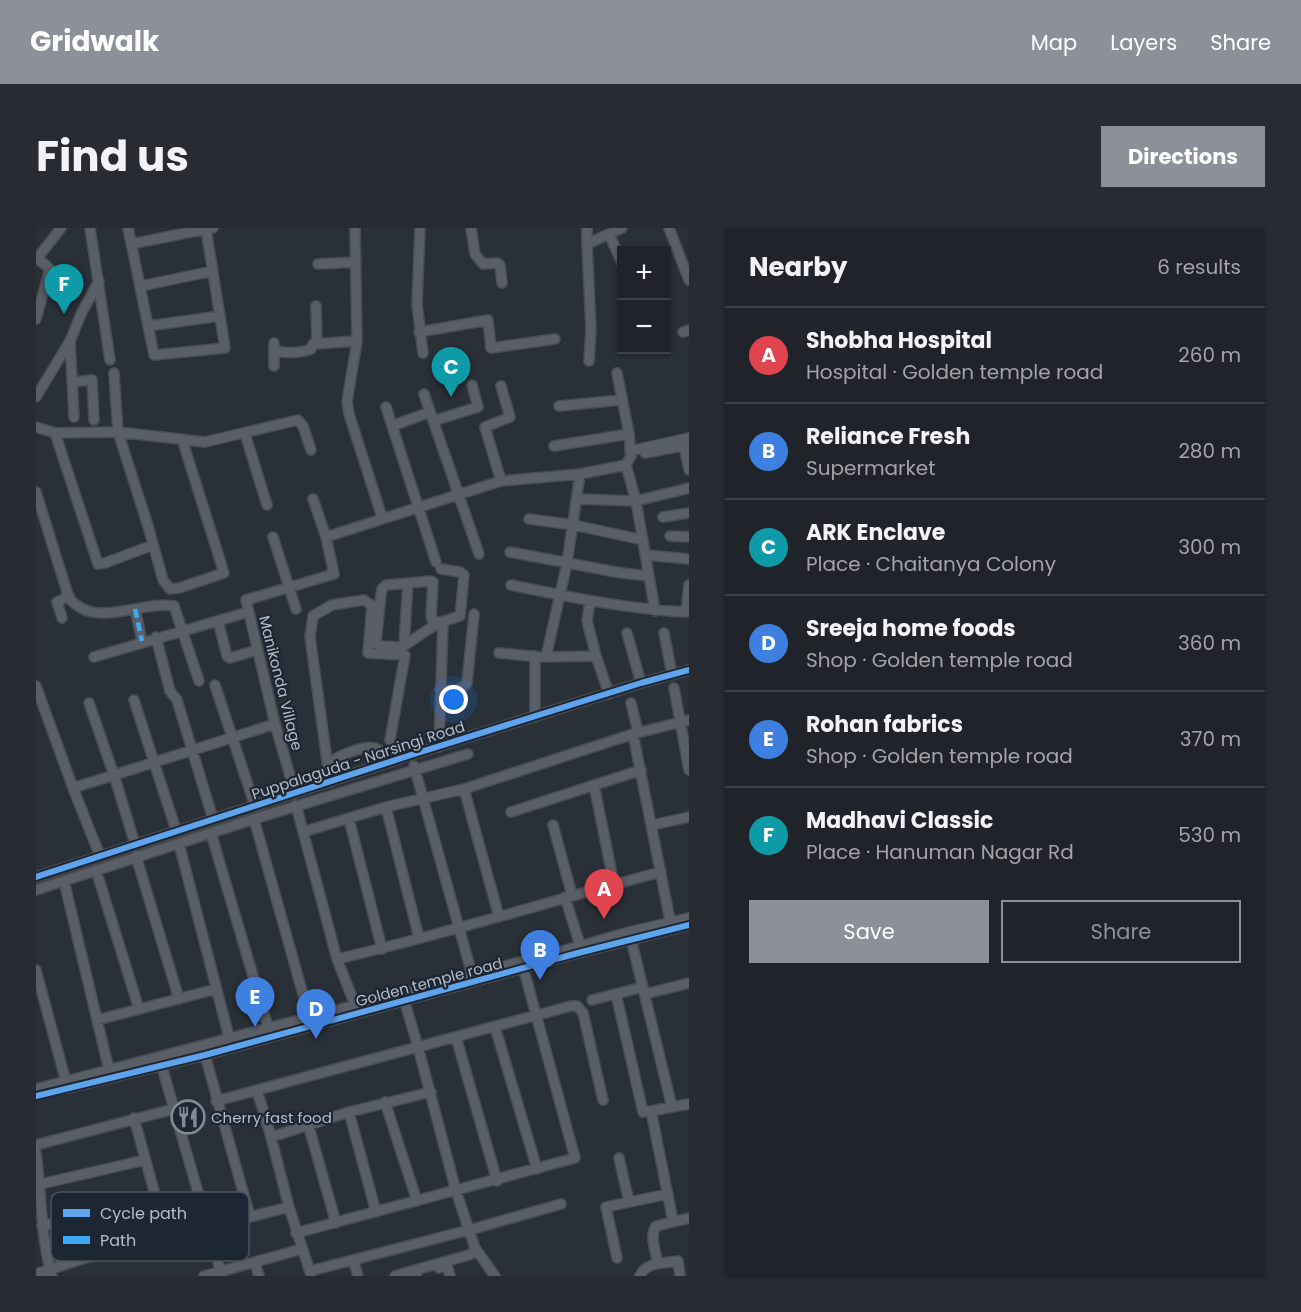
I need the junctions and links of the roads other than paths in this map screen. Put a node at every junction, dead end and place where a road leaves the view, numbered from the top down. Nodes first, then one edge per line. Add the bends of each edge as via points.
1 (61, 228) edge
2 (90, 228) edge
3 (128, 228) edge
4 (355, 228) edge
5 (420, 228) edge
6 (471, 228) edge
7 (587, 228) edge
8 (622, 228) edge
9 (669, 228) edge
10 (209, 229) edge
11 (609, 234) junction
12 (131, 244) junction
13 (587, 244) junction
14 (617, 253) edge
15 (37, 259) edge
16 (356, 262) junction
17 (318, 264) dead end
18 (213, 271) junction
19 (689, 280) edge
20 (99, 282) junction
21 (502, 283) dead end
22 (141, 286) junction
23 (316, 306) dead end
24 (220, 316) junction
25 (36, 319) edge
26 (148, 326) junction
27 (419, 332) junction
28 (555, 339) dead end
29 (70, 341) junction
30 (357, 341) junction
31 (317, 344) junction
32 (423, 353) dead end
33 (110, 360) dead end
34 (589, 361) dead end
35 (274, 366) dead end
36 (114, 373) dead end
37 (616, 373) dead end
38 (73, 382) junction
39 (472, 384) dead end
40 (501, 386) dead end
41 (424, 394) dead end
42 (36, 397) edge
43 (621, 400) junction
44 (559, 406) dead end
45 (386, 407) dead end
46 (431, 416) junction
47 (74, 417) dead end
48 (94, 420) dead end
49 (392, 426) junction
50 (36, 427) edge
51 (118, 432) junction
52 (55, 433) junction
53 (245, 434) junction
54 (629, 434) junction
55 (182, 439) junction
56 (687, 443) edge
57 (554, 446) dead end
58 (312, 450) dead end
59 (629, 457) junction
60 (689, 470) edge
61 (580, 474) junction
62 (501, 481) junction
63 (689, 488) edge
64 (36, 492) edge
65 (457, 494) junction
66 (313, 499) dead end
67 (577, 499) junction
68 (636, 501) junction
69 (267, 505) dead end
70 (419, 506) junction
71 (689, 513) edge
72 (382, 517) junction
73 (663, 517) dead end
74 (529, 519) dead end
75 (574, 525) junction
76 (670, 536) dead end
77 (273, 537) dead end
78 (326, 537) junction
79 (689, 537) edge
80 (643, 540) junction
81 (153, 545) junction
82 (510, 552) dead end
83 (479, 554) dead end
84 (646, 555) junction
85 (689, 559) edge
86 (567, 563) junction
87 (649, 576) junction
88 (408, 583) junction
89 (511, 585) dead end
90 (689, 585) edge
91 (289, 587) junction
92 (559, 595) junction
93 (69, 596) junction
94 (688, 599) edge
95 (591, 601) junction
96 (135, 609) junction
97 (296, 609) dead end
98 (655, 611) junction
99 (248, 612) junction
100 (474, 614) dead end
101 (62, 618) dead end
102 (218, 621) junction
103 (440, 622) junction
104 (183, 630) junction
105 (627, 633) dead end
106 (664, 633) dead end
107 (156, 638) junction
108 (142, 642) junction
109 (404, 645) junction
110 (257, 650) junction
111 (499, 653) dead end
112 (535, 656) junction
113 (596, 656) junction
114 (94, 657) dead end
115 (546, 657) junction
116 (689, 670) edge
117 (672, 674) junction
118 (199, 681) dead end
119 (641, 683) junction
120 (215, 685) dead end
121 (36, 686) edge
122 (674, 688) dead end
123 (440, 690) junction
124 (609, 694) junction
125 (134, 700) dead end
126 (89, 703) dead end
127 (631, 703) dead end
128 (535, 717) junction
129 (275, 724) junction
130 (685, 726) edge
131 (636, 733) junction
132 (232, 738) junction
133 (440, 747) junction
134 (193, 750) junction
135 (468, 754) dead end
136 (411, 755) junction
137 (154, 762) junction
138 (390, 762) junction
139 (328, 765) junction
140 (415, 770) junction
141 (641, 770) junction
142 (689, 770) edge
143 (114, 775) junction
144 (330, 782) junction
145 (594, 785) junction
146 (73, 788) junction
147 (464, 789) junction
148 (295, 794) junction
149 (424, 799) junction
150 (296, 805) junction
151 (255, 806) junction
152 (386, 807) junction
153 (511, 812) dead end
154 (689, 817) edge
155 (213, 819) junction
156 (254, 819) junction
157 (349, 819) junction
158 (553, 825) dead end
159 (652, 825) junction
160 (176, 830) junction
161 (303, 832) junction
162 (211, 833) junction
163 (135, 844) junction
164 (179, 844) junction
165 (100, 856) junction
166 (136, 856) junction
167 (96, 870) junction
168 (661, 872) junction
169 (36, 877) edge
170 (64, 881) junction
171 (614, 884) junction
172 (36, 890) edge
173 (568, 896) junction
174 (499, 917) junction
175 (689, 918) edge
176 (671, 925) junction
177 (689, 925) edge
178 (460, 927) junction
179 (419, 938) junction
180 (631, 939) junction
181 (382, 949) junction
182 (572, 951) junction
183 (337, 959) junction
184 (522, 965) junction
185 (36, 970) edge
186 (472, 978) junction
187 (689, 983) edge
188 (216, 989) junction
189 (38, 990) edge
190 (644, 990) junction
191 (616, 994) junction
192 (403, 997) junction
193 (179, 999) junction
194 (592, 1000) dead end
195 (355, 1005) junction
196 (139, 1010) junction
197 (536, 1015) junction
198 (309, 1016) junction
199 (97, 1020) junction
200 (495, 1027) junction
201 (268, 1028) junction
202 (229, 1037) junction
203 (456, 1037) junction
204 (418, 1047) junction
205 (205, 1055) junction
206 (160, 1061) junction
207 (109, 1070) junction
208 (66, 1082) junction
209 (36, 1089) edge
210 (257, 1090) junction
211 (431, 1092) junction
212 (36, 1096) edge
213 (603, 1100) dead end
214 (216, 1101) junction
215 (385, 1102) junction
216 (689, 1104) edge
217 (672, 1107) junction
218 (174, 1108) junction
219 (651, 1111) junction
220 (349, 1112) junction
221 (134, 1118) junction
222 (308, 1124) junction
223 (271, 1137) junction
224 (36, 1145) edge
225 (36, 1153) edge
226 (619, 1158) dead end
227 (145, 1160) junction
228 (537, 1169) junction
229 (497, 1180) junction
230 (41, 1184) junction
231 (456, 1191) junction
232 (154, 1192) edge
233 (198, 1192) edge
234 (243, 1192) edge
235 (668, 1194) junction
236 (417, 1201) junction
237 (629, 1202) junction
238 (561, 1204) dead end
239 (289, 1208) junction
240 (376, 1212) junction
241 (249, 1214) edge
242 (250, 1217) joint
243 (689, 1218) edge
244 (673, 1221) junction
245 (336, 1223) junction
246 (51, 1224) edge
247 (42, 1226) junction
248 (470, 1230) junction
249 (296, 1233) junction
250 (475, 1248) junction
251 (302, 1249) junction
252 (617, 1258) dead end
253 (689, 1259) edge
254 (353, 1260) junction
255 (89, 1261) edge
256 (678, 1261) junction
257 (255, 1263) junction
258 (448, 1264) junction
259 (658, 1264) junction
260 (51, 1272) edge
261 (310, 1273) edge
262 (36, 1274) edge
263 (222, 1274) edge
264 (418, 1274) edge
265 (204, 1276) edge
266 (259, 1276) edge
267 (358, 1276) edge
268 (395, 1276) edge
269 (452, 1276) edge
270 (495, 1276) edge
271 (640, 1276) edge
272 (680, 1276) edge

1 - 15 street
2 - 20 street
3 - 12 street
4 - 16 street
5 - 27 street
6 - 21 street via 477,260 500,265
7 - 13 street
8 - 11 street
9 - 19 street
10 - 12 street
10 - 18 street
11 - 13 street
11 - 14 street
12 - 22 street
13 - 34 street
15 - 25 street via 50,269
16 - 17 street
16 - 30 street
18 - 22 street
18 - 24 street
20 - 29 street
20 - 33 street
22 - 26 street
23 - 31 street
24 - 26 street
24 - 26 street via 225,348 154,355
27 - 28 street via 488,320 491,348
27 - 32 street
29 - 38 street
29 - 42 street
30 - 31 street
30 - 72 street via 347,402
31 - 35 street via 305,352 279,352 274,346
36 - 51 street
37 - 43 street
38 - 47 street
38 - 48 street via 92,380
39 - 46 street via 478,406
40 - 62 street via 510,417 485,427
41 - 46 street
43 - 44 street
43 - 54 street
45 - 49 street
46 - 49 street
46 - 65 street
49 - 70 street
50 - 52 street
51 - 52 street
51 - 55 street
51 - 81 street
52 - 81 street via 98,564
53 - 55 street via 206,442
53 - 58 street via 298,420
53 - 69 street
54 - 57 street
54 - 59 street
55 - 81 street via 224,573 170,589 163,580
56 - 59 street
56 - 60 street
59 - 61 street
59 - 68 street
61 - 62 street
61 - 67 street
62 - 65 street
63 - 68 street
64 - 93 street
65 - 70 street
65 - 83 street
66 - 78 street
67 - 68 street
67 - 75 street
68 - 80 street
70 - 72 street
70 - 103 street via 438,566 464,576 462,614
71 - 73 street
72 - 78 street
74 - 75 street
75 - 80 street
75 - 86 street
76 - 79 street
77 - 91 street
78 - 91 street, Manikonda Village via 334,574
80 - 84 street
82 - 86 street
84 - 85 street
84 - 87 street
86 - 87 street
86 - 92 street
87 - 98 street
88 - 103 street via 433,582 431,616
88 - 109 street
88 - 109 street via 382,589 376,643 383,647
89 - 92 street
90 - 94 street
91 - 97 street
91 - 99 street, Manikonda Village via 248,599
92 - 95 street
92 - 115 street
93 - 96 street via 80,609 94,613
93 - 101 street via 57,602
94 - 98 street via 686,612
95 - 98 street
95 - 113 street via 587,621
96 - 104 street via 174,606
96 - 108 street
99 - 102 street
99 - 110 street, Manikonda Village
100 - 123 street via 467,683 455,691
102 - 104 street
102 - 110 street via 227,656
103 - 109 street
103 - 123 street
104 - 107 street
104 - 118 street
105 - 119 street
106 - 117 street
107 - 108 street
107 - 134 street via 170,691 177,700
108 - 114 street
110 - 129 street, Manikonda Village
111 - 112 street
112 - 115 street
112 - 128 street
113 - 115 street
113 - 124 street
116 - 117 street, Puppalaguda - Narsingi Road
117 - 119 street, Puppalaguda - Narsingi Road
119 - 124 street, Puppalaguda - Narsingi Road
120 - 132 street
121 - 146 street
122 - 130 street
123 - 133 street
124 - 128 street, Puppalaguda - Narsingi Road
125 - 137 street
126 - 143 street
127 - 131 street
128 - 133 street, Puppalaguda - Narsingi Road
129 - 132 street
129 - 148 street, Manikonda Village
130 - 131 street
130 - 142 street
131 - 141 street
131 - 147 street
132 - 134 street
132 - 151 street
133 - 136 street, Puppalaguda - Narsingi Road
134 - 137 street
134 - 155 street
135 - 140 street
136 - 138 street, Puppalaguda - Narsingi Road
136 - 140 street
137 - 143 street
137 - 160 street
138 - 139 street via 375,748 341,754
138 - 139 street via 405,655 368,653 372,606 364,600 332,605 313,616 310,637
138 - 144 street, Puppalaguda - Narsingi Road
139 - 144 street
140 - 149 street
140 - 150 street
141 - 145 street
141 - 159 street
143 - 146 street
143 - 163 street
144 - 148 street, Puppalaguda - Narsingi Road
145 - 153 street
145 - 171 street
146 - 165 street
147 - 149 street
147 - 174 street
148 - 151 street, Puppalaguda - Narsingi Road
149 - 152 street
149 - 178 street
150 - 156 street
150 - 161 street
151 - 155 street, Puppalaguda - Narsingi Road
152 - 157 street
152 - 179 street
154 - 159 street
155 - 160 street, Puppalaguda - Narsingi Road
156 - 162 street
156 - 198 street
157 - 161 street
157 - 181 street
158 - 173 street
159 - 168 street
160 - 163 street, Puppalaguda - Narsingi Road
161 - 183 street
162 - 164 street
162 - 201 street
163 - 165 street, Puppalaguda - Narsingi Road
164 - 166 street
164 - 188 street
165 - 169 street, Puppalaguda - Narsingi Road
166 - 167 street
166 - 193 street
167 - 170 street
167 - 196 street
168 - 171 street
168 - 176 street
170 - 172 street
170 - 199 street
171 - 173 street
173 - 174 street
173 - 182 street
174 - 178 street
175 - 176 street, Golden temple road
176 - 177 street, Golden temple road
176 - 180 street, Golden temple road
176 - 182 street, Golden temple road
178 - 179 street
178 - 186 street
179 - 181 street
180 - 182 street, Golden temple road
180 - 190 street
181 - 183 street
182 - 184 street, Golden temple road
183 - 195 street
184 - 186 street, Golden temple road
184 - 197 street
185 - 189 street
186 - 192 street, Golden temple road
187 - 190 street
188 - 193 street
188 - 202 street
189 - 208 street
190 - 191 street
190 - 217 street
191 - 194 street
191 - 219 street via 643,1112
192 - 195 street, Golden temple road
192 - 204 street
192 - 205 street, Golden temple road
193 - 196 street
195 - 198 street, Golden temple road
196 - 199 street
197 - 200 street
197 - 213 street via 571,1006 581,1009
197 - 228 street via 575,1158
198 - 201 street, Golden temple road
199 - 207 street
200 - 203 street
200 - 228 street
201 - 202 street, Golden temple road
202 - 206 street, Golden temple road
203 - 204 street
203 - 229 street
204 - 210 street
204 - 211 street
205 - 206 street, Golden temple road
205 - 214 street
206 - 207 street, Golden temple road
206 - 212 street, Golden temple road
206 - 218 street
207 - 208 street, Golden temple road
208 - 209 street, Golden temple road
210 - 214 street
210 - 223 street
211 - 215 street
211 - 231 street
214 - 234 street
215 - 220 street
215 - 236 street
216 - 217 street
217 - 219 street
218 - 221 street
218 - 233 street
219 - 235 street
220 - 222 street
220 - 240 street
221 - 224 street
221 - 227 street
222 - 223 street
222 - 245 street
223 - 239 street
225 - 230 street
226 - 237 street
227 - 230 street
227 - 232 street
228 - 229 street
229 - 231 street
230 - 247 street
231 - 236 street
231 - 248 street
235 - 237 street
235 - 244 street
236 - 240 street
237 - 252 street via 606,1208
238 - 248 street
239 - 242 street
239 - 249 street
240 - 245 street
241 - 242 street
243 - 244 street
244 - 259 street via 653,1230
245 - 249 street
246 - 247 street
247 - 260 street
248 - 250 street
248 - 254 street
249 - 251 street
250 - 258 street
250 - 270 street
251 - 257 street
251 - 261 street
253 - 256 street
254 - 261 street
254 - 267 street
255 - 260 street
256 - 259 street
256 - 272 street
257 - 263 street
257 - 266 street
258 - 264 street
258 - 269 street
259 - 271 street via 646,1267
260 - 262 street
263 - 265 street
264 - 268 street

